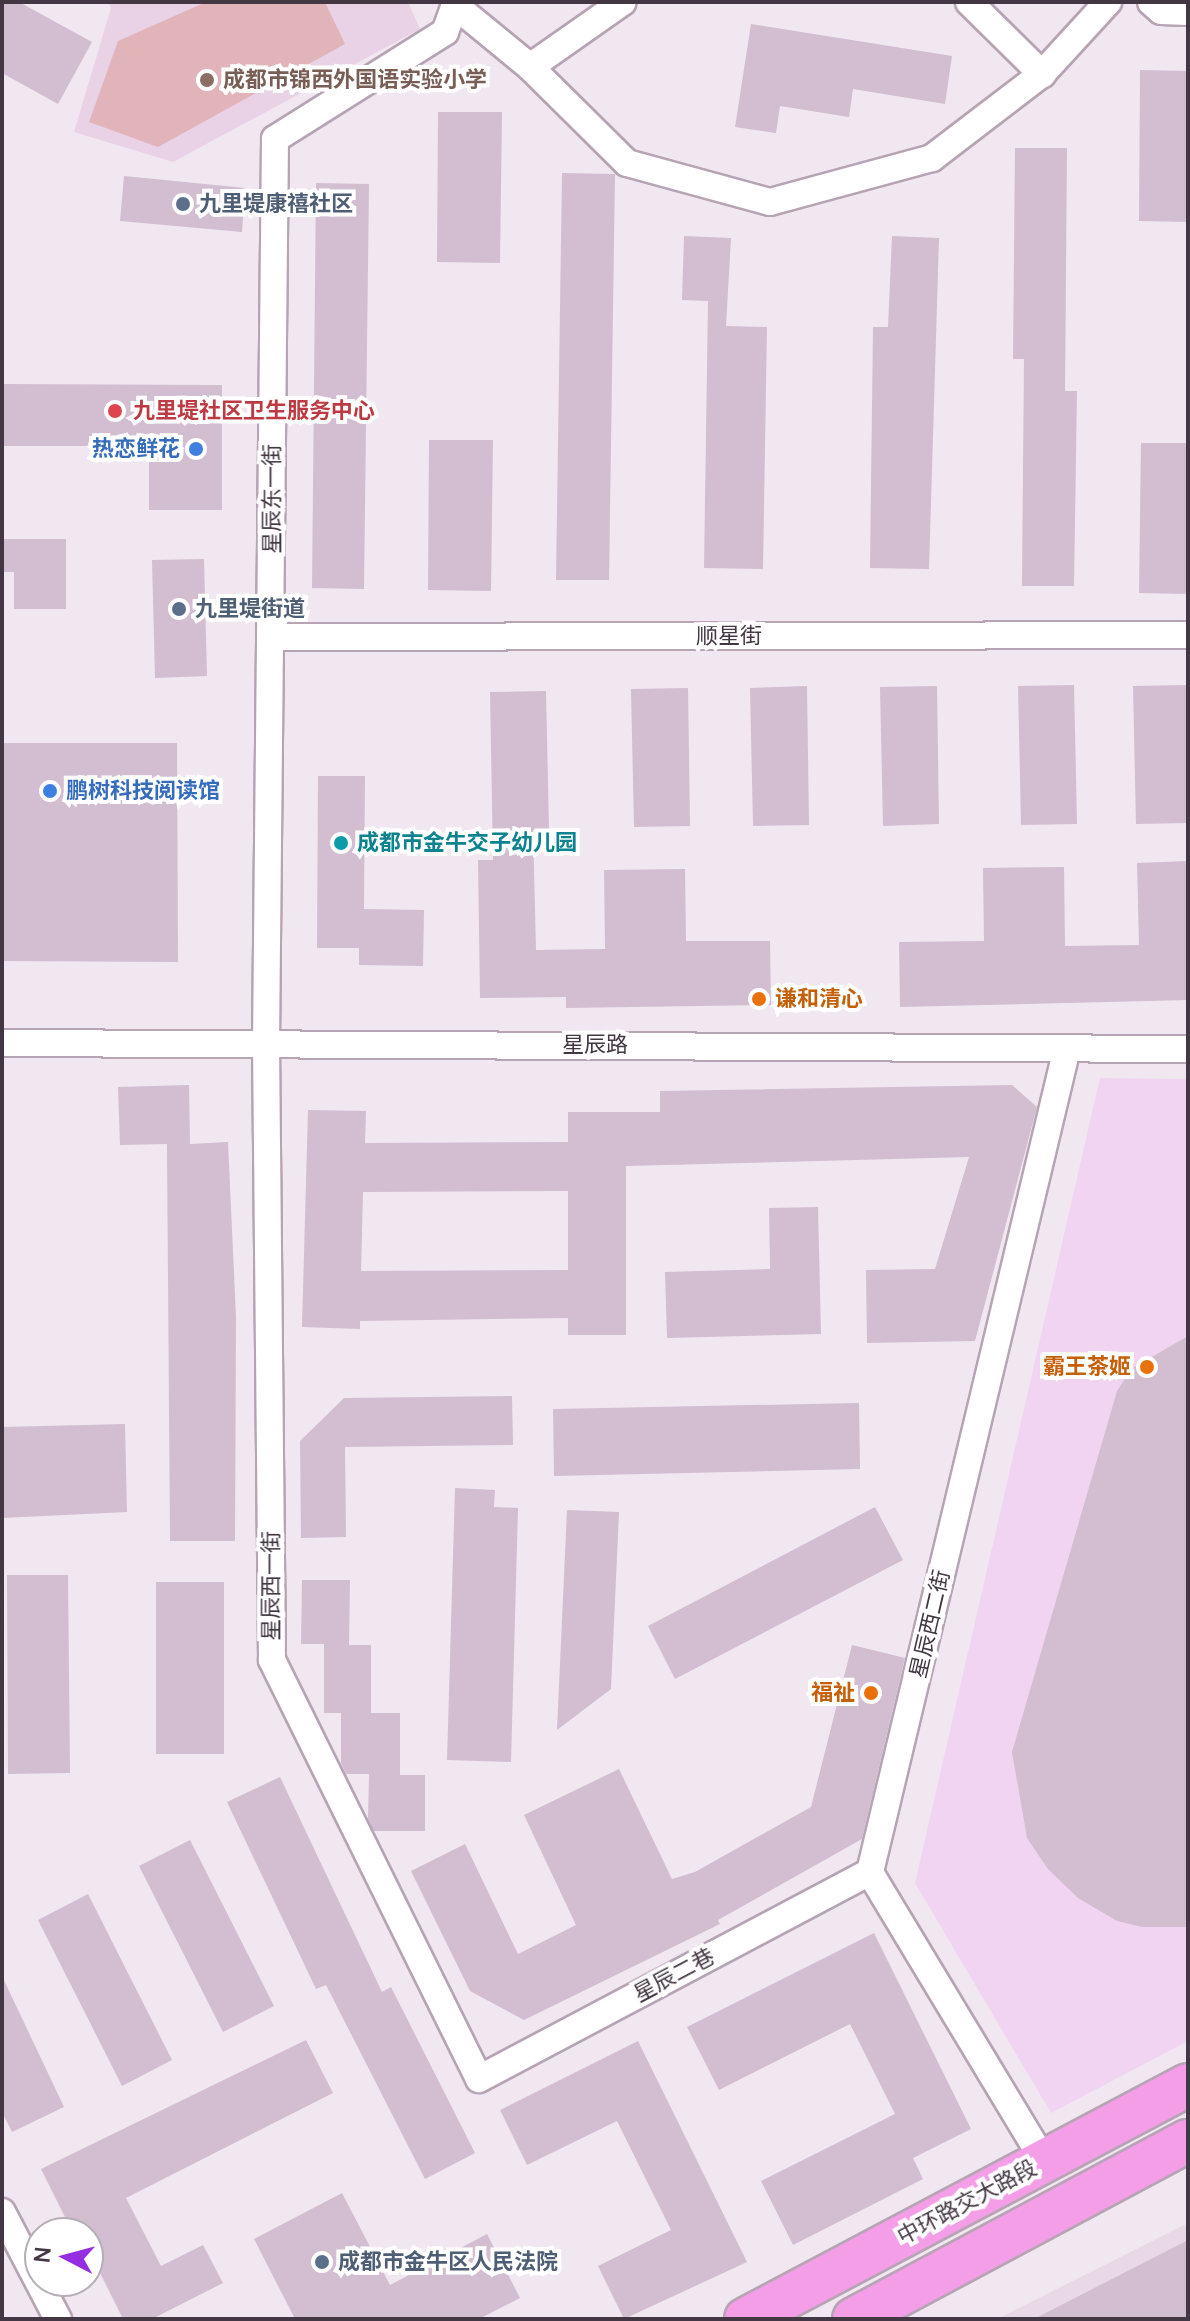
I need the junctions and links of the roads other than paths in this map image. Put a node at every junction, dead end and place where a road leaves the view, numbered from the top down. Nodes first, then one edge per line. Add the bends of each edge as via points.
1 (623, 2) edge
2 (969, 2) edge
3 (1108, 2) edge
4 (1151, 2) edge
5 (456, 4) edge
6 (1188, 12) edge
7 (530, 67) junction
8 (1042, 74) junction
9 (1188, 635) edge
10 (271, 637) junction
11 (2, 1043) edge
12 (266, 1044) junction
13 (1067, 1048) junction
14 (1188, 1049) edge
15 (870, 1872) junction
16 (479, 2079) joint
17 (1188, 2085) edge
18 (1188, 2141) edge
19 (1044, 2161) junction
20 (2, 2212) edge
21 (58, 2319) edge
22 (746, 2319) edge
23 (854, 2319) edge

1 - 7 street
2 - 8 street
3 - 8 street
4 - 6 street via 1161,11
5 - 7 street
5 - 10 street, 星辰东一街 via 445,32 275,139
7 - 8 street via 627,163 770,202 932,158
9 - 10 street, 顺星街
10 - 12 street, 星辰东一街
11 - 12 street, 星辰路
12 - 13 street, 星辰路
12 - 16 street, 星辰西一街 via 272,1660
13 - 14 street, 星辰路
13 - 15 street, 星辰西二街
15 - 16 street, 星辰二巷
15 - 19 street
17 - 19 main road, 中环路交大路段
18 - 23 main road
19 - 22 main road, 中环路交大路段
20 - 21 street

